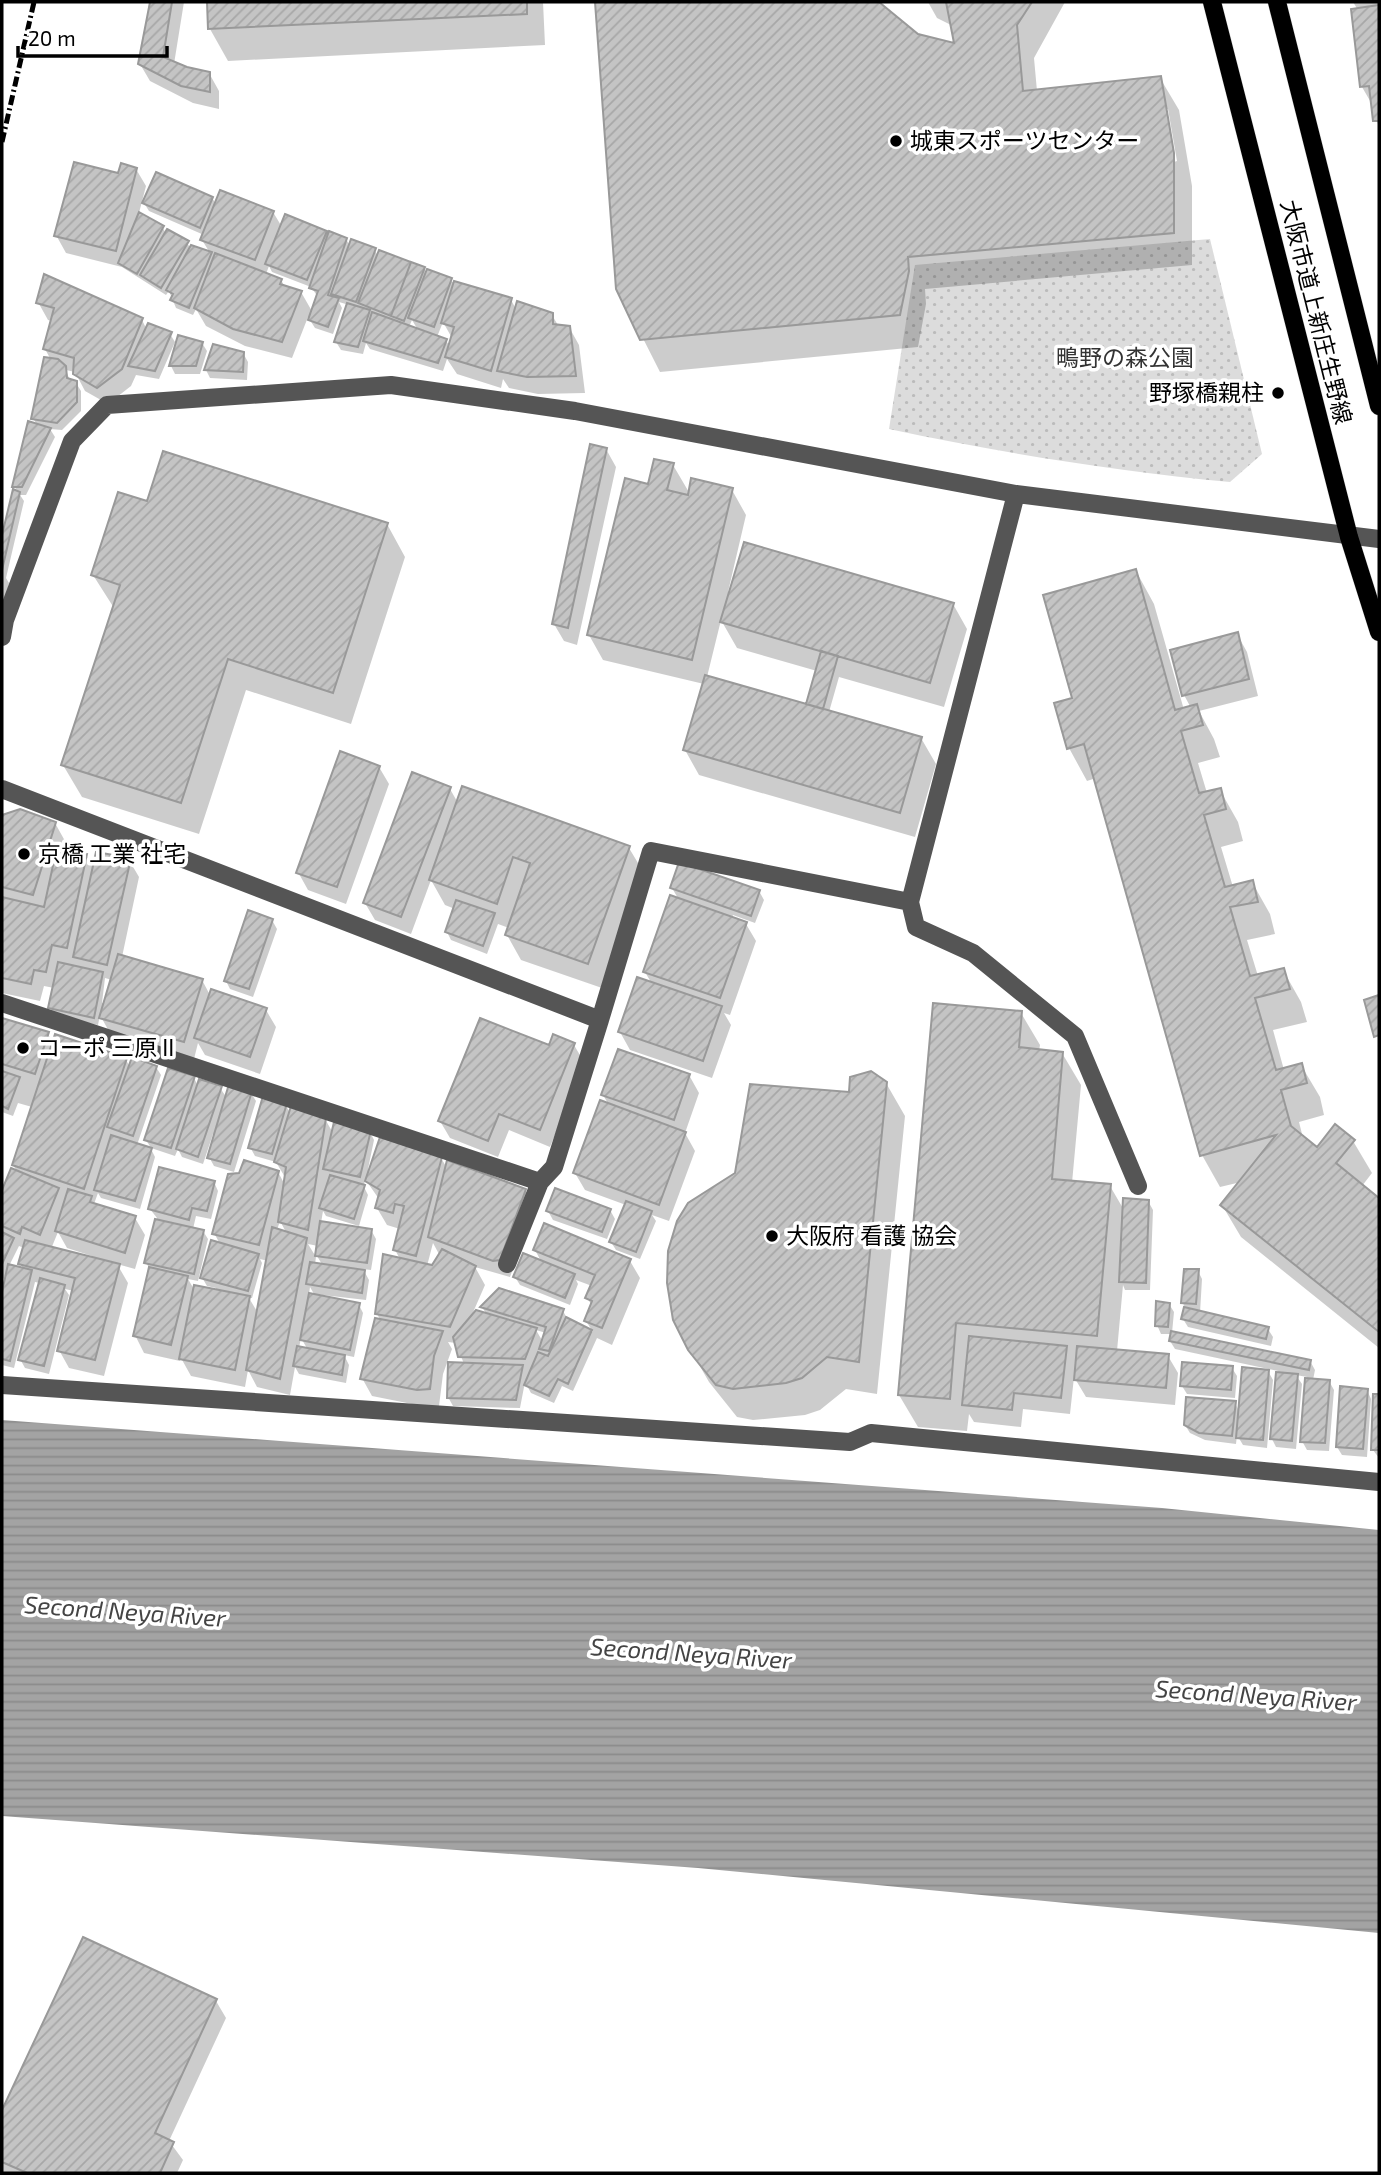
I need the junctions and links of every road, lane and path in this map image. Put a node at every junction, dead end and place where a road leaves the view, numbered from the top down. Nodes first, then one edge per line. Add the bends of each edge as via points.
1 (1212, 2) edge
2 (1277, 2) edge
3 (1375, 367) edge
4 (1379, 406) edge
5 (1016, 494) junction
6 (1349, 537) junction
7 (1379, 539) edge
8 (1379, 632) edge
9 (2, 637) edge
10 (2, 789) edge
11 (910, 902) junction
12 (2, 1003) edge
13 (600, 1020) junction
14 (540, 1182) junction
15 (1138, 1186) dead end
16 (507, 1264) dead end
17 (2, 1385) edge
18 (1379, 1482) edge

1 - 6 main road, 大阪市道上新庄生野線
2 - 3 main road, 大阪市道上新庄生野線
3 - 4 main road, 大阪市道上新庄生野線
5 - 6 street
5 - 9 street via 575,411 391,385 107,405 72,441
5 - 11 street
6 - 7 street
6 - 8 main road, 大阪市道上新庄生野線
10 - 13 street
11 - 13 street via 651,851
11 - 15 street via 916,927 973,953 1075,1036
12 - 14 street
13 - 14 street via 554,1167
14 - 16 street
17 - 18 street via 850,1442 871,1433

